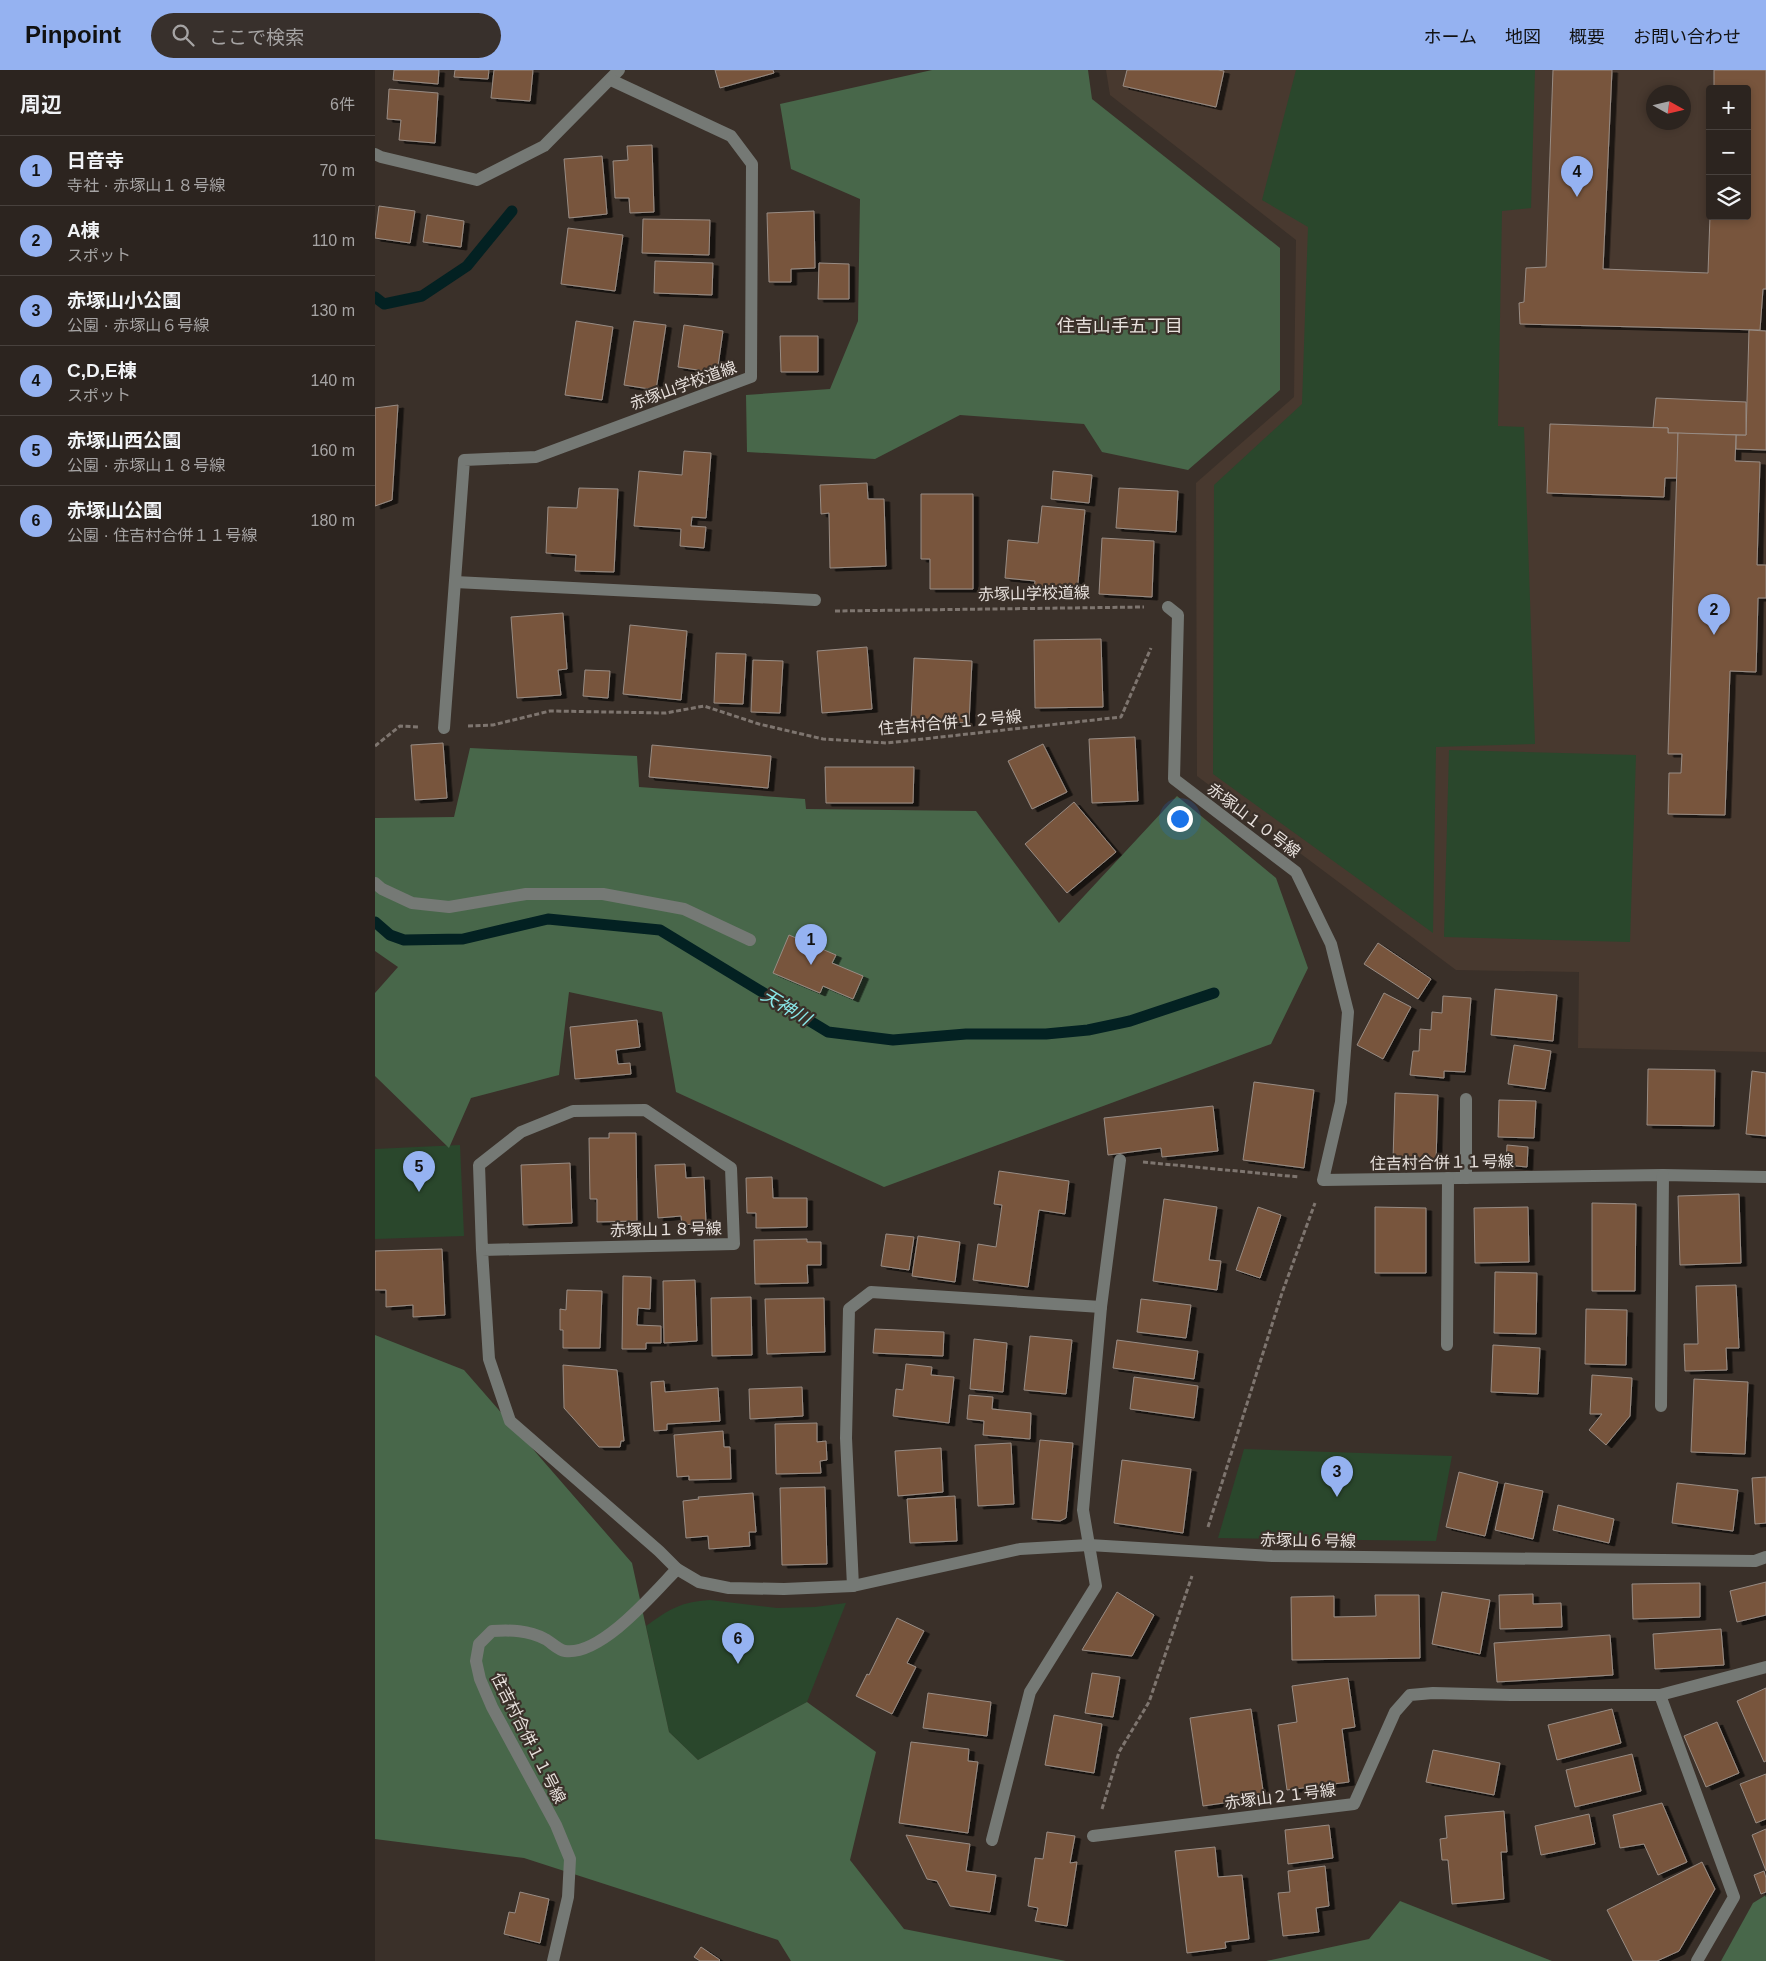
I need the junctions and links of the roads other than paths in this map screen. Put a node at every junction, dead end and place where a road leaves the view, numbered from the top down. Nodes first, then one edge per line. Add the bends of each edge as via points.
1 (615, 75) edge
2 (375, 154) edge
3 (455, 582) junction
4 (815, 600) road end
5 (1168, 607) road end
6 (444, 728) road end
7 (375, 883) edge
8 (750, 940) dead end
9 (1466, 1099) dead end
10 (1120, 1160) road end
11 (1663, 1175) junction
12 (1766, 1177) edge
13 (1449, 1178) junction
14 (1466, 1178) junction
15 (1323, 1180) joint
16 (481, 1250) junction
17 (1101, 1307) junction
18 (1447, 1345) dead end
19 (1661, 1406) dead end
20 (1089, 1545) junction
21 (1766, 1557) edge
22 (677, 1569) junction
23 (853, 1586) junction
24 (1766, 1667) edge
25 (1660, 1695) junction
26 (1093, 1836) road end
27 (992, 1840) dead end
28 (553, 1961) edge
29 (1697, 1961) edge

1 - 2 street via 543,146 477,180
1 - 3 street, 赤塚山学校道線 via 731,136 752,164 751,378 536,457 463,460
3 - 4 street
3 - 6 street, 赤塚山学校道線
5 - 15 street, 赤塚山１０号線 via 1178,616 1174,779 1296,872 1331,944 1348,1012 1341,1102
7 - 8 street via 412,903 449,907 526,894 603,894 684,909
9 - 14 street
10 - 17 street
11 - 12 street, 住吉村合併１１号線
11 - 14 street, 住吉村合併１１号線
11 - 19 street
13 - 14 street, 住吉村合併１１号線
13 - 15 street, 住吉村合併１１号線
13 - 18 street
16 - 16 street, 赤塚山１８号線 via 479,1165 521,1132 573,1111 645,1110 731,1168 735,1244
16 - 22 street, 赤塚山１８号線 via 489,1360 510,1421
17 - 20 street via 1083,1510
17 - 23 street via 871,1292 849,1310 846,1438
20 - 21 street, 赤塚山６号線 via 1272,1556 1627,1560 1755,1560
20 - 23 street, 赤塚山６号線 via 1020,1549
20 - 27 street via 1095,1586 1030,1692
22 - 23 street via 699,1582 729,1588
22 - 28 street, 住吉村合併１１号線 via 631,1616 585,1650 563,1652 545,1638 519,1630 493,1631 479,1644 476,1661 480,1679 570,1859 568,1897
24 - 25 street, 赤塚山２１号線
25 - 26 street, 赤塚山２１号線 via 1410,1695 1395,1712 1354,1804
25 - 29 street via 1734,1897

